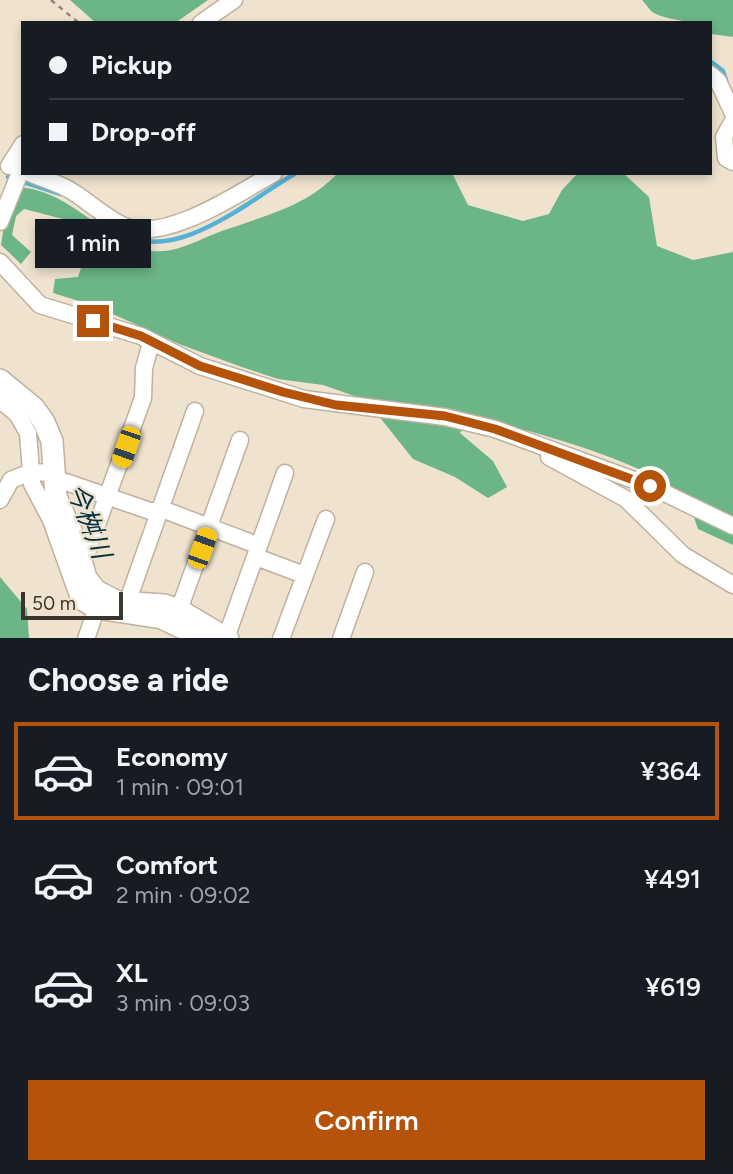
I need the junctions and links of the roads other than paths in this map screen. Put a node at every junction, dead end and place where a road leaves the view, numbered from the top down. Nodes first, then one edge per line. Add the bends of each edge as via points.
1 (234, 0) edge
2 (204, 21) edge
3 (712, 76) edge
4 (733, 113) edge
5 (733, 121) edge
6 (21, 151) edge
7 (733, 162) edge
8 (16, 170) edge
9 (30, 175) edge
10 (270, 175) edge
11 (0, 222) edge
12 (0, 262) edge
13 (152, 343) junction
14 (0, 380) edge
15 (0, 400) edge
16 (195, 411) dead end
17 (240, 440) dead end
18 (536, 443) junction
19 (31, 471) junction
20 (285, 473) dead end
21 (53, 479) junction
22 (108, 496) junction
23 (0, 500) edge
24 (158, 511) junction
25 (326, 519) dead end
26 (733, 526) edge
27 (210, 527) junction
28 (257, 551) junction
29 (81, 559) junction
30 (365, 572) dead end
31 (304, 575) junction
32 (733, 585) edge
33 (98, 603) junction
34 (127, 603) junction
35 (179, 626) edge
36 (86, 638) edge
37 (198, 638) edge
38 (227, 638) edge
39 (281, 638) edge
40 (341, 638) edge

1 - 2 street
3 - 4 street
5 - 7 street via 724,136 726,159
6 - 8 street
8 - 11 street
9 - 10 street via 70,190 135,230 200,215
12 - 13 street via 40,305
13 - 18 street via 200,366 304,398 445,416
13 - 22 street via 144,368 143,398
14 - 21 street via 44,422 52,441
15 - 19 street via 17,414 29,433
16 - 24 street
17 - 27 street
18 - 26 street via 650,486
18 - 32 street via 536,448 553,460 608,486 683,555
19 - 21 street
19 - 23 street via 11,480
19 - 33 street via 32,484 51,520 80,601
20 - 28 street
21 - 22 street
21 - 29 street
22 - 24 street
22 - 29 street
24 - 27 street
24 - 34 street
25 - 31 street
27 - 28 street
27 - 35 street
28 - 31 street
28 - 38 street
29 - 33 street
30 - 40 street
31 - 39 street
33 - 34 street
33 - 35 street
33 - 36 street
34 - 35 street via 164,605
35 - 37 street
35 - 38 street

